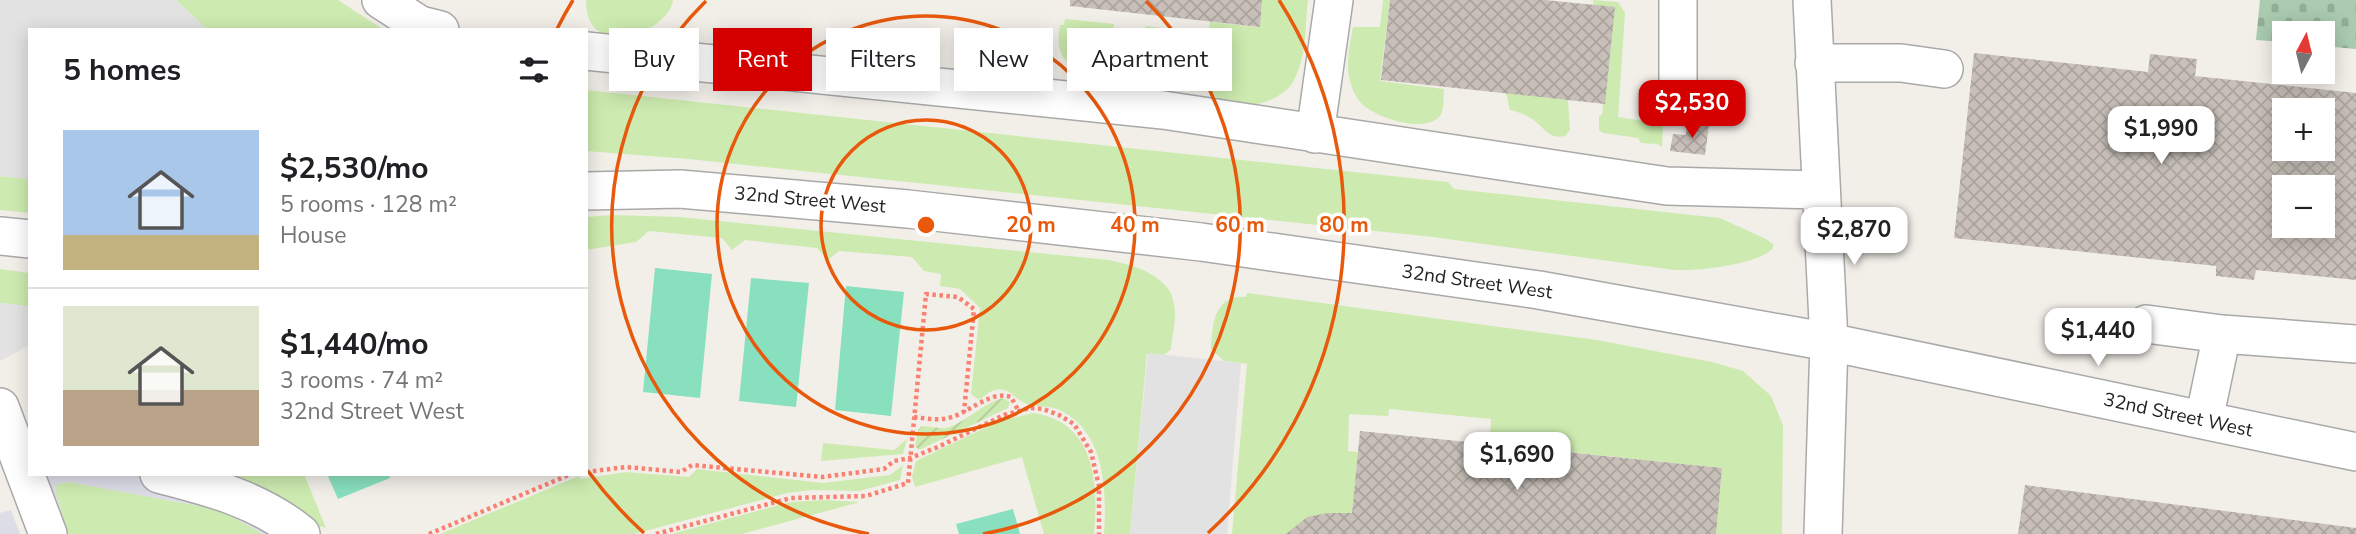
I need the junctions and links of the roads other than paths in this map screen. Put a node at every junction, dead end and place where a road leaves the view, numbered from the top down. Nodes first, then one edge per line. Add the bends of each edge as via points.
1 (381, 0) edge
2 (1334, 0) edge
3 (1678, 0) edge
4 (1812, 0) edge
5 (427, 28) edge
6 (588, 51) edge
7 (1814, 63) junction
8 (1944, 69) dead end
9 (1678, 81) dead end
10 (1315, 134) junction
11 (1821, 190) junction
12 (588, 191) edge
13 (0, 236) edge
14 (28, 239) edge
15 (2146, 324) dead end
16 (2222, 334) junction
17 (1829, 342) junction
18 (2356, 345) edge
19 (28, 394) edge
20 (0, 407) edge
21 (2204, 420) junction
22 (2356, 452) edge
23 (28, 455) edge
24 (167, 476) edge
25 (44, 482) edge
26 (48, 534) edge
27 (301, 534) edge
28 (1823, 534) edge

1 - 5 street
2 - 10 street
3 - 9 street
4 - 7 street
6 - 10 street via 1163,110
7 - 8 street
7 - 11 street
10 - 11 street via 1667,186
11 - 17 street
12 - 17 street, 32nd Street West via 680,189 1201,242 1539,290
13 - 14 street
15 - 16 street
16 - 18 street
16 - 21 street
17 - 21 street, 32nd Street West
17 - 28 street
19 - 20 street
20 - 23 street
21 - 22 street, 32nd Street West
24 - 27 street via 243,499
25 - 26 street

